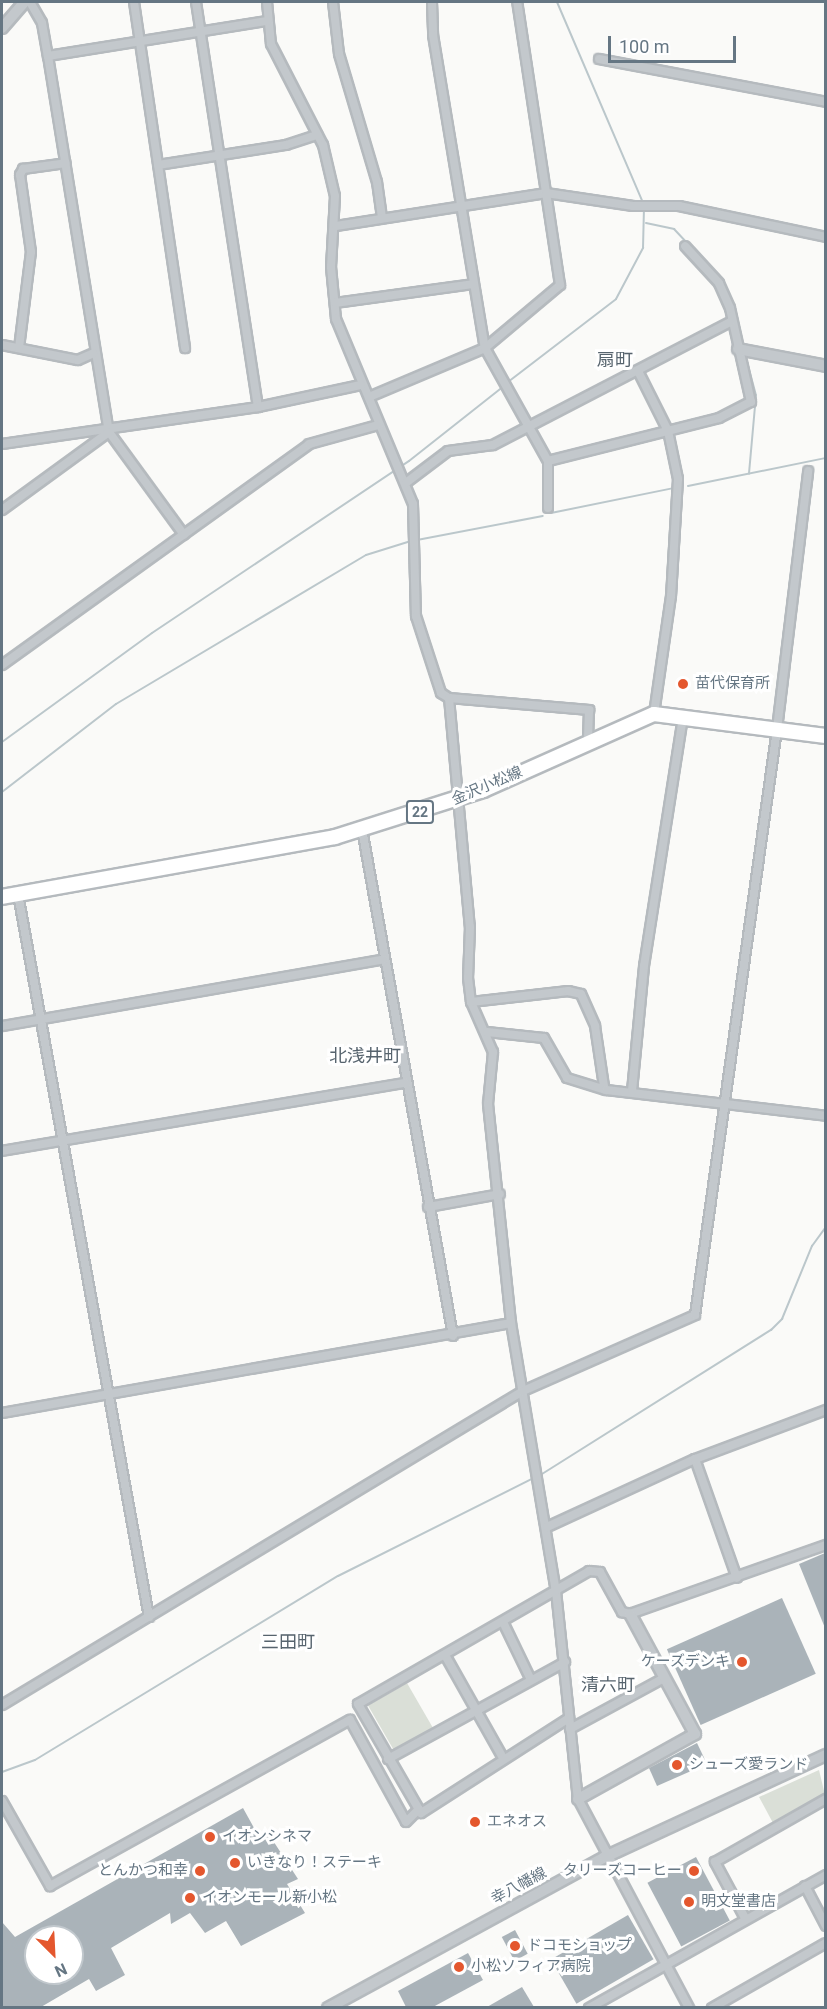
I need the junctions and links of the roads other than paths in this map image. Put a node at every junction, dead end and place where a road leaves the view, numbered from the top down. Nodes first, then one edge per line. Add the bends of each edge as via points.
1 (134, 2) edge
2 (196, 2) edge
3 (267, 2) edge
4 (333, 2) edge
5 (432, 2) edge
6 (517, 2) edge
7 (29, 3) edge
8 (267, 21) junction
9 (2, 28) edge
10 (200, 31) junction
11 (140, 41) junction
12 (48, 56) junction
13 (599, 59) dead end
14 (825, 102) edge
15 (317, 135) junction
16 (218, 156) junction
17 (66, 163) junction
18 (158, 165) junction
19 (546, 193) junction
20 (464, 208) junction
21 (382, 218) junction
22 (336, 226) junction
23 (825, 237) edge
24 (686, 246) dead end
25 (474, 284) junction
26 (335, 303) junction
27 (730, 322) junction
28 (2, 345) edge
29 (19, 348) junction
30 (185, 348) dead end
31 (485, 348) junction
32 (738, 348) junction
33 (93, 352) junction
34 (825, 366) edge
35 (638, 371) junction
36 (362, 385) junction
37 (369, 397) junction
38 (258, 406) junction
39 (378, 426) junction
40 (531, 428) junction
41 (109, 430) junction
42 (668, 431) junction
43 (2, 444) edge
44 (548, 461) junction
45 (808, 471) dead end
46 (406, 479) junction
47 (548, 508) dead end
48 (2, 510) edge
49 (184, 534) junction
50 (2, 665) edge
51 (449, 698) junction
52 (654, 714) junction
53 (683, 716) junction
54 (777, 729) junction
55 (825, 736) edge
56 (588, 740) junction
57 (456, 800) junction
58 (362, 829) junction
59 (18, 894) junction
60 (2, 897) edge
61 (384, 959) junction
62 (471, 1002) junction
63 (38, 1019) junction
64 (2, 1026) edge
65 (487, 1032) junction
66 (405, 1083) junction
67 (604, 1086) junction
68 (632, 1091) junction
69 (724, 1102) junction
70 (825, 1116) edge
71 (59, 1140) junction
72 (2, 1151) edge
73 (500, 1194) junction
74 (428, 1208) junction
75 (511, 1323) junction
76 (453, 1336) junction
77 (523, 1391) junction
78 (111, 1394) junction
79 (825, 1410) edge
80 (2, 1413) edge
81 (695, 1459) junction
82 (547, 1527) junction
83 (825, 1545) edge
84 (737, 1578) junction
85 (556, 1591) junction
86 (630, 1614) junction
87 (149, 1617) junction
88 (503, 1622) junction
89 (445, 1654) junction
90 (565, 1662) junction
91 (664, 1678) junction
92 (531, 1680) junction
93 (2, 1705) edge
94 (477, 1709) junction
95 (569, 1718) junction
96 (570, 1729) junction
97 (825, 1756) edge
98 (503, 1758) junction
99 (388, 1759) junction
100 (578, 1799) junction
101 (825, 1799) edge
102 (2, 1801) edge
103 (419, 1809) junction
104 (605, 1857) junction
105 (825, 1875) edge
106 (805, 1887) junction
107 (745, 1918) junction
108 (825, 1926) edge
109 (825, 1943) edge
110 (666, 1964) junction
111 (328, 2007) edge
112 (589, 2007) edge
113 (689, 2007) edge
114 (712, 2007) edge

1 - 11 street
2 - 10 street
3 - 8 street
4 - 21 street via 339,54 377,182
5 - 20 street via 433,35
6 - 19 street
7 - 9 street
7 - 12 street via 42,23
8 - 10 street
8 - 15 street via 272,44
10 - 11 street
10 - 16 street
11 - 12 street
11 - 18 street
12 - 17 street
13 - 14 street
15 - 16 street via 286,145
15 - 22 street via 335,196
16 - 18 street
16 - 38 street
17 - 29 street via 23,169 20,175 32,252
17 - 33 street
18 - 30 street
19 - 20 street
19 - 23 street via 633,206 655,205
19 - 31 street via 560,285
20 - 21 street
20 - 25 street
21 - 22 street
22 - 26 street via 331,267
24 - 27 street via 719,283
25 - 26 street
25 - 31 street
26 - 36 street via 336,320
27 - 32 street
27 - 35 street
28 - 29 street
29 - 33 street via 78,360
31 - 37 street
31 - 40 street
32 - 34 street
32 - 42 street via 751,402 720,418
33 - 41 street
35 - 40 street
35 - 42 street
36 - 37 street
36 - 38 street
37 - 39 street
38 - 41 street
39 - 46 street
39 - 49 street via 309,444
40 - 44 street
40 - 46 street via 493,445 448,451
41 - 43 street
41 - 48 street
41 - 49 street
42 - 44 street
42 - 52 street via 679,495 671,596
44 - 47 street
45 - 54 street
46 - 51 street via 414,541 416,616 441,693
49 - 50 street
51 - 56 street via 589,710
51 - 57 street via 458,779
52 - 53 main road, 金沢小松線 / 22
52 - 56 main road, 金沢小松線 / 22
53 - 54 main road, 金沢小松線 / 22
53 - 68 street via 644,966
54 - 55 main road, 金沢小松線 / 22
54 - 69 street
56 - 57 main road, 金沢小松線 / 22
57 - 58 main road, 金沢小松線 / 22
57 - 62 street via 470,927
58 - 59 main road, 金沢小松線 / 22 via 264,852
58 - 61 street
59 - 60 main road, 金沢小松線 / 22
59 - 63 street
61 - 63 street
61 - 66 street
62 - 65 street
62 - 67 street via 568,990 581,994 595,1026
63 - 64 street
63 - 71 street
65 - 67 street via 544,1038 567,1078
65 - 73 street via 493,1052 488,1104
66 - 71 street
66 - 74 street
67 - 68 street
68 - 69 street
69 - 70 street
69 - 77 street via 695,1315
71 - 72 street
71 - 78 street
73 - 74 street
73 - 75 street
74 - 76 street
75 - 76 street
75 - 77 street
76 - 78 street
77 - 82 street
77 - 87 street via 382,1472
78 - 80 street
78 - 87 street
79 - 81 street
81 - 82 street
81 - 84 street
82 - 85 street
83 - 84 street
84 - 86 street
85 - 86 street via 589,1571 600,1572 622,1612
85 - 88 street
85 - 90 street
86 - 91 street
87 - 93 street
88 - 89 street
88 - 92 street
89 - 94 street
89 - 99 street via 358,1704
90 - 92 street
90 - 95 street
91 - 96 street
91 - 100 street via 695,1734
92 - 94 street
94 - 98 street
94 - 99 street
95 - 96 street
95 - 98 street
96 - 100 street
97 - 104 street, 幸八幡線
98 - 103 street via 421,1813
99 - 103 street
100 - 104 street
101 - 107 street via 715,1862
102 - 103 street via 50,1886 350,1720 406,1822
104 - 110 street
104 - 111 street, 幸八幡線
105 - 106 street
106 - 107 street
106 - 108 street
107 - 110 street
109 - 114 street
110 - 112 street
110 - 113 street

